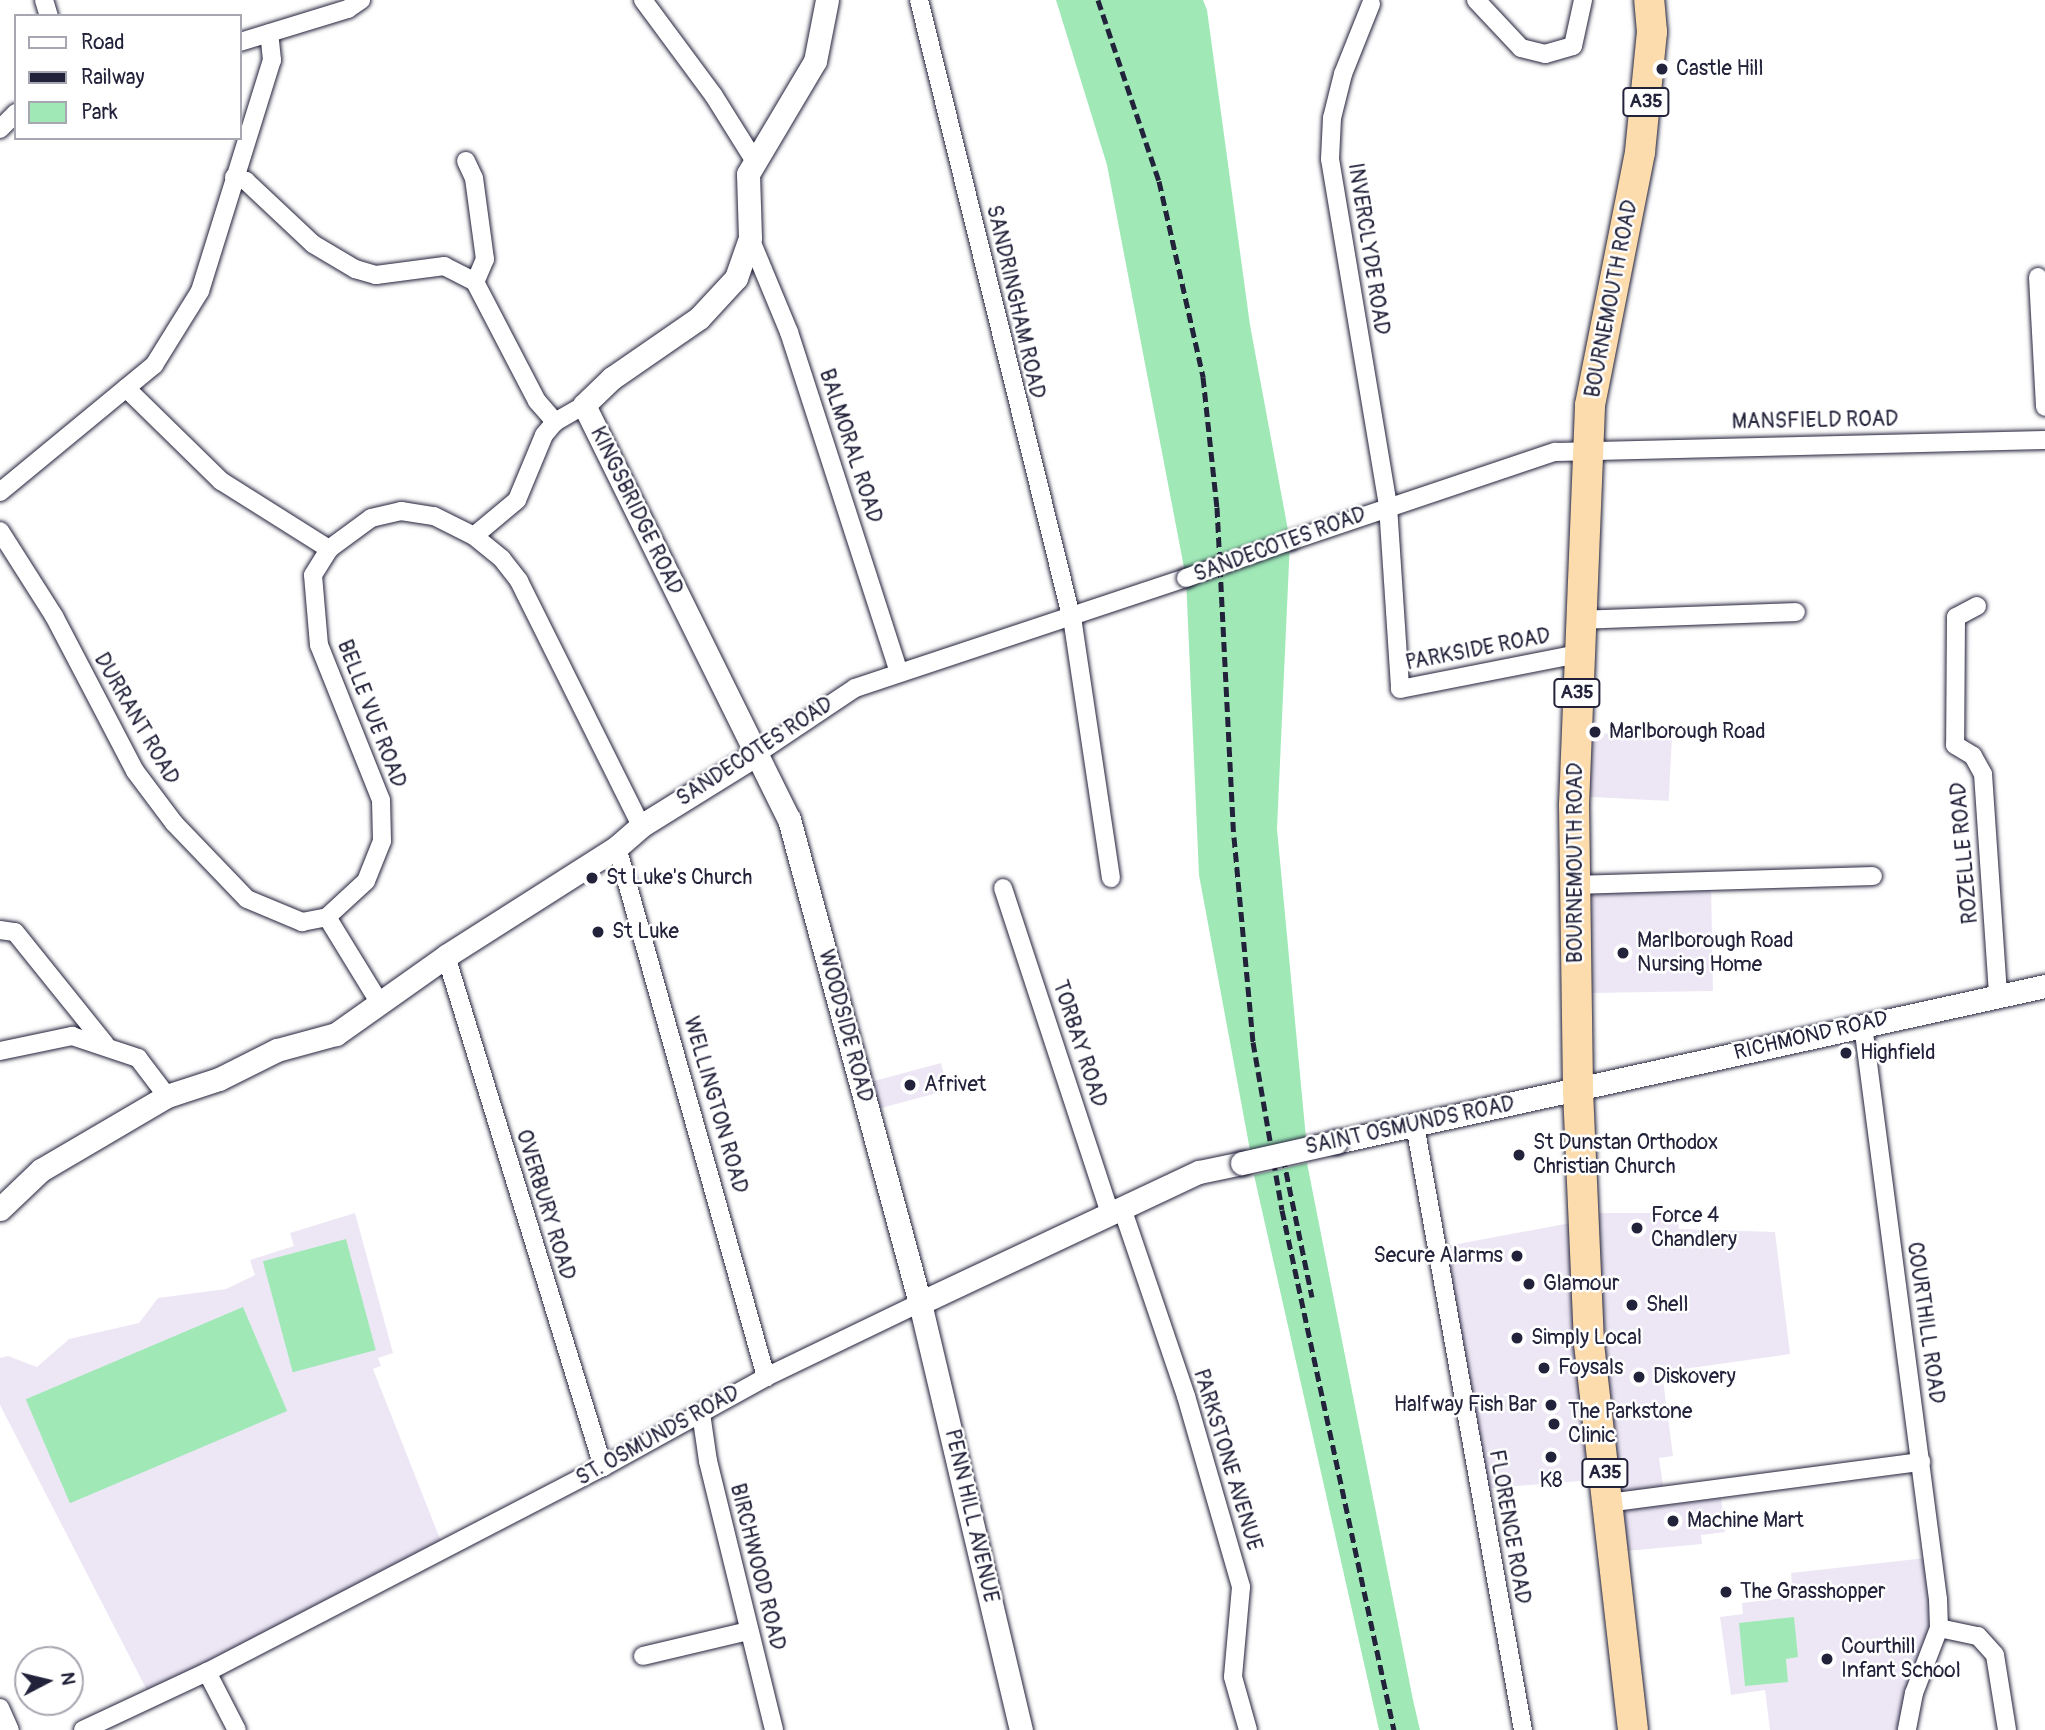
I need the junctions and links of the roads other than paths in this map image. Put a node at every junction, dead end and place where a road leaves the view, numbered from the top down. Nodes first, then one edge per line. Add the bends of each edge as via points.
1 (361, 0) edge
2 (643, 0) edge
3 (827, 0) edge
4 (919, 0) edge
5 (1476, 0) edge
6 (1583, 0) edge
7 (1649, 0) edge
8 (1371, 4) dead end
9 (269, 33) junction
10 (242, 41) edge
11 (14, 115) edge
12 (0, 129) edge
13 (466, 160) dead end
14 (754, 160) junction
15 (234, 177) junction
16 (750, 238) junction
17 (2038, 277) dead end
18 (474, 282) junction
19 (126, 388) junction
20 (584, 405) junction
21 (2045, 407) edge
22 (555, 422) junction
23 (2045, 440) edge
24 (1587, 449) junction
25 (0, 492) edge
26 (1388, 506) junction
27 (0, 531) edge
28 (474, 536) junction
29 (329, 549) junction
30 (1977, 606) dead end
31 (1796, 612) dead end
32 (1069, 614) junction
33 (1579, 620) junction
34 (1578, 654) junction
35 (899, 672) junction
36 (755, 755) junction
37 (640, 825) junction
38 (617, 847) junction
39 (1873, 876) dead end
40 (1111, 878) dead end
41 (1574, 885) junction
42 (1003, 888) dead end
43 (327, 917) junction
44 (0, 930) edge
45 (446, 956) junction
46 (2045, 986) edge
47 (1998, 994) junction
48 (379, 1002) junction
49 (1863, 1025) junction
50 (105, 1044) junction
51 (0, 1051) edge
52 (1578, 1089) junction
53 (167, 1096) junction
54 (1415, 1125) junction
55 (1241, 1163) joint
56 (0, 1209) edge
57 (1116, 1211) junction
58 (920, 1303) junction
59 (766, 1377) junction
60 (701, 1413) junction
61 (1921, 1462) junction
62 (603, 1467) junction
63 (1608, 1503) junction
64 (1939, 1628) junction
65 (749, 1632) junction
66 (643, 1656) dead end
67 (207, 1672) junction
68 (0, 1708) edge
69 (10, 1730) edge
70 (83, 1730) edge
71 (237, 1730) edge
72 (774, 1730) edge
73 (1021, 1730) edge
74 (1248, 1730) edge
75 (1523, 1730) edge
76 (1633, 1730) edge
77 (1907, 1730) edge
78 (2007, 1730) edge

1 - 9 street via 348,9
2 - 14 street via 715,96
3 - 14 street, KINGSBRIDGE ROAD via 815,61
4 - 32 street, SANDRINGHAM ROAD
5 - 6 street via 1521,48 1545,54 1573,46
7 - 24 highway, BOURNEMOUTH ROAD / A35 via 1651,32 1640,152 1590,405
8 - 26 street, INVERCLYDE ROAD via 1343,74 1332,118 1330,159
9 - 10 street
9 - 15 street via 272,60
11 - 12 street
13 - 18 street via 480,211 485,258
14 - 16 street, KINGSBRIDGE ROAD via 746,188
15 - 18 street via 246,181 313,244 355,269 376,275 444,267
15 - 19 street via 200,291 153,365
16 - 20 street, KINGSBRIDGE ROAD via 746,258 721,299 612,377
16 - 35 street, BALMORAL ROAD via 789,332
17 - 21 street
18 - 22 street via 498,319 537,401
19 - 25 street
19 - 29 street via 221,481
20 - 22 street
20 - 36 street, KINGSBRIDGE ROAD
22 - 28 street via 544,435 517,500
23 - 24 street, MANSFIELD ROAD
24 - 26 street, SANDECOTES ROAD via 1555,452
24 - 33 highway, BOURNEMOUTH ROAD / A35
26 - 32 street, SANDECOTES ROAD, bridge
26 - 34 street, PARKSIDE ROAD via 1400,689
27 - 43 street, DURRANT ROAD via 54,616 135,771 208,863 247,899 302,922
28 - 29 street, BELLE VUE ROAD via 434,516 401,511 357,525
28 - 37 street, BELLE VUE ROAD via 519,581
29 - 43 street, BELLE VUE ROAD via 313,575 319,645 381,800 383,841 366,881
30 - 47 street, ROZELLE ROAD via 1956,617 1955,745 1973,756 1983,774
31 - 33 street
32 - 35 street, SANDECOTES ROAD
32 - 40 street, SANDRINGHAM ROAD
33 - 34 highway, BOURNEMOUTH ROAD / A35
34 - 41 highway, BOURNEMOUTH ROAD / A35
35 - 36 street, SANDECOTES ROAD via 830,701
36 - 37 street, SANDECOTES ROAD
36 - 58 street, WOODSIDE ROAD via 789,819
37 - 38 street, SANDECOTES ROAD
38 - 45 street, SANDECOTES ROAD
38 - 59 street, WELLINGTON ROAD
39 - 41 street
41 - 52 highway, BOURNEMOUTH ROAD / A35
42 - 57 street, TORBAY ROAD
43 - 48 street
44 - 50 street via 15,932
45 - 48 street, SANDECOTES ROAD
45 - 62 street, OVERBURY ROAD
46 - 47 street, RICHMOND ROAD
47 - 49 street, RICHMOND ROAD
48 - 53 street, SANDECOTES ROAD via 336,1034 276,1051 219,1079
49 - 52 street, RICHMOND ROAD
49 - 61 street, COURTHILL ROAD
50 - 51 street via 72,1036
50 - 53 street via 138,1058
52 - 54 street, SAINT OSMUNDS ROAD
52 - 63 highway, BOURNEMOUTH ROAD / A35 via 1589,1343
53 - 56 street, SANDECOTES ROAD via 41,1170
54 - 55 street, SAINT OSMUNDS ROAD, bridge
54 - 75 street, FLORENCE ROAD
55 - 57 street, ST. OSMUNDS ROAD via 1199,1172
57 - 58 street, ST. OSMUNDS ROAD
57 - 74 street, PARKSTONE AVENUE via 1186,1396 1241,1587 1233,1676
58 - 59 street, ST. OSMUNDS ROAD
58 - 73 street, PENN HILL AVENUE
59 - 60 street, ST. OSMUNDS ROAD
60 - 62 street, ST. OSMUNDS ROAD
60 - 65 street, BIRCHWOOD ROAD
61 - 63 street
61 - 64 street, COURTHILL ROAD
62 - 67 street, ST. OSMUNDS ROAD
63 - 76 highway, BOURNEMOUTH ROAD / A35
64 - 77 street via 1914,1693
64 - 78 street via 1978,1636 1991,1649
65 - 66 street
65 - 72 street, BIRCHWOOD ROAD
67 - 70 street, ST. OSMUNDS ROAD
67 - 71 street
68 - 69 street

